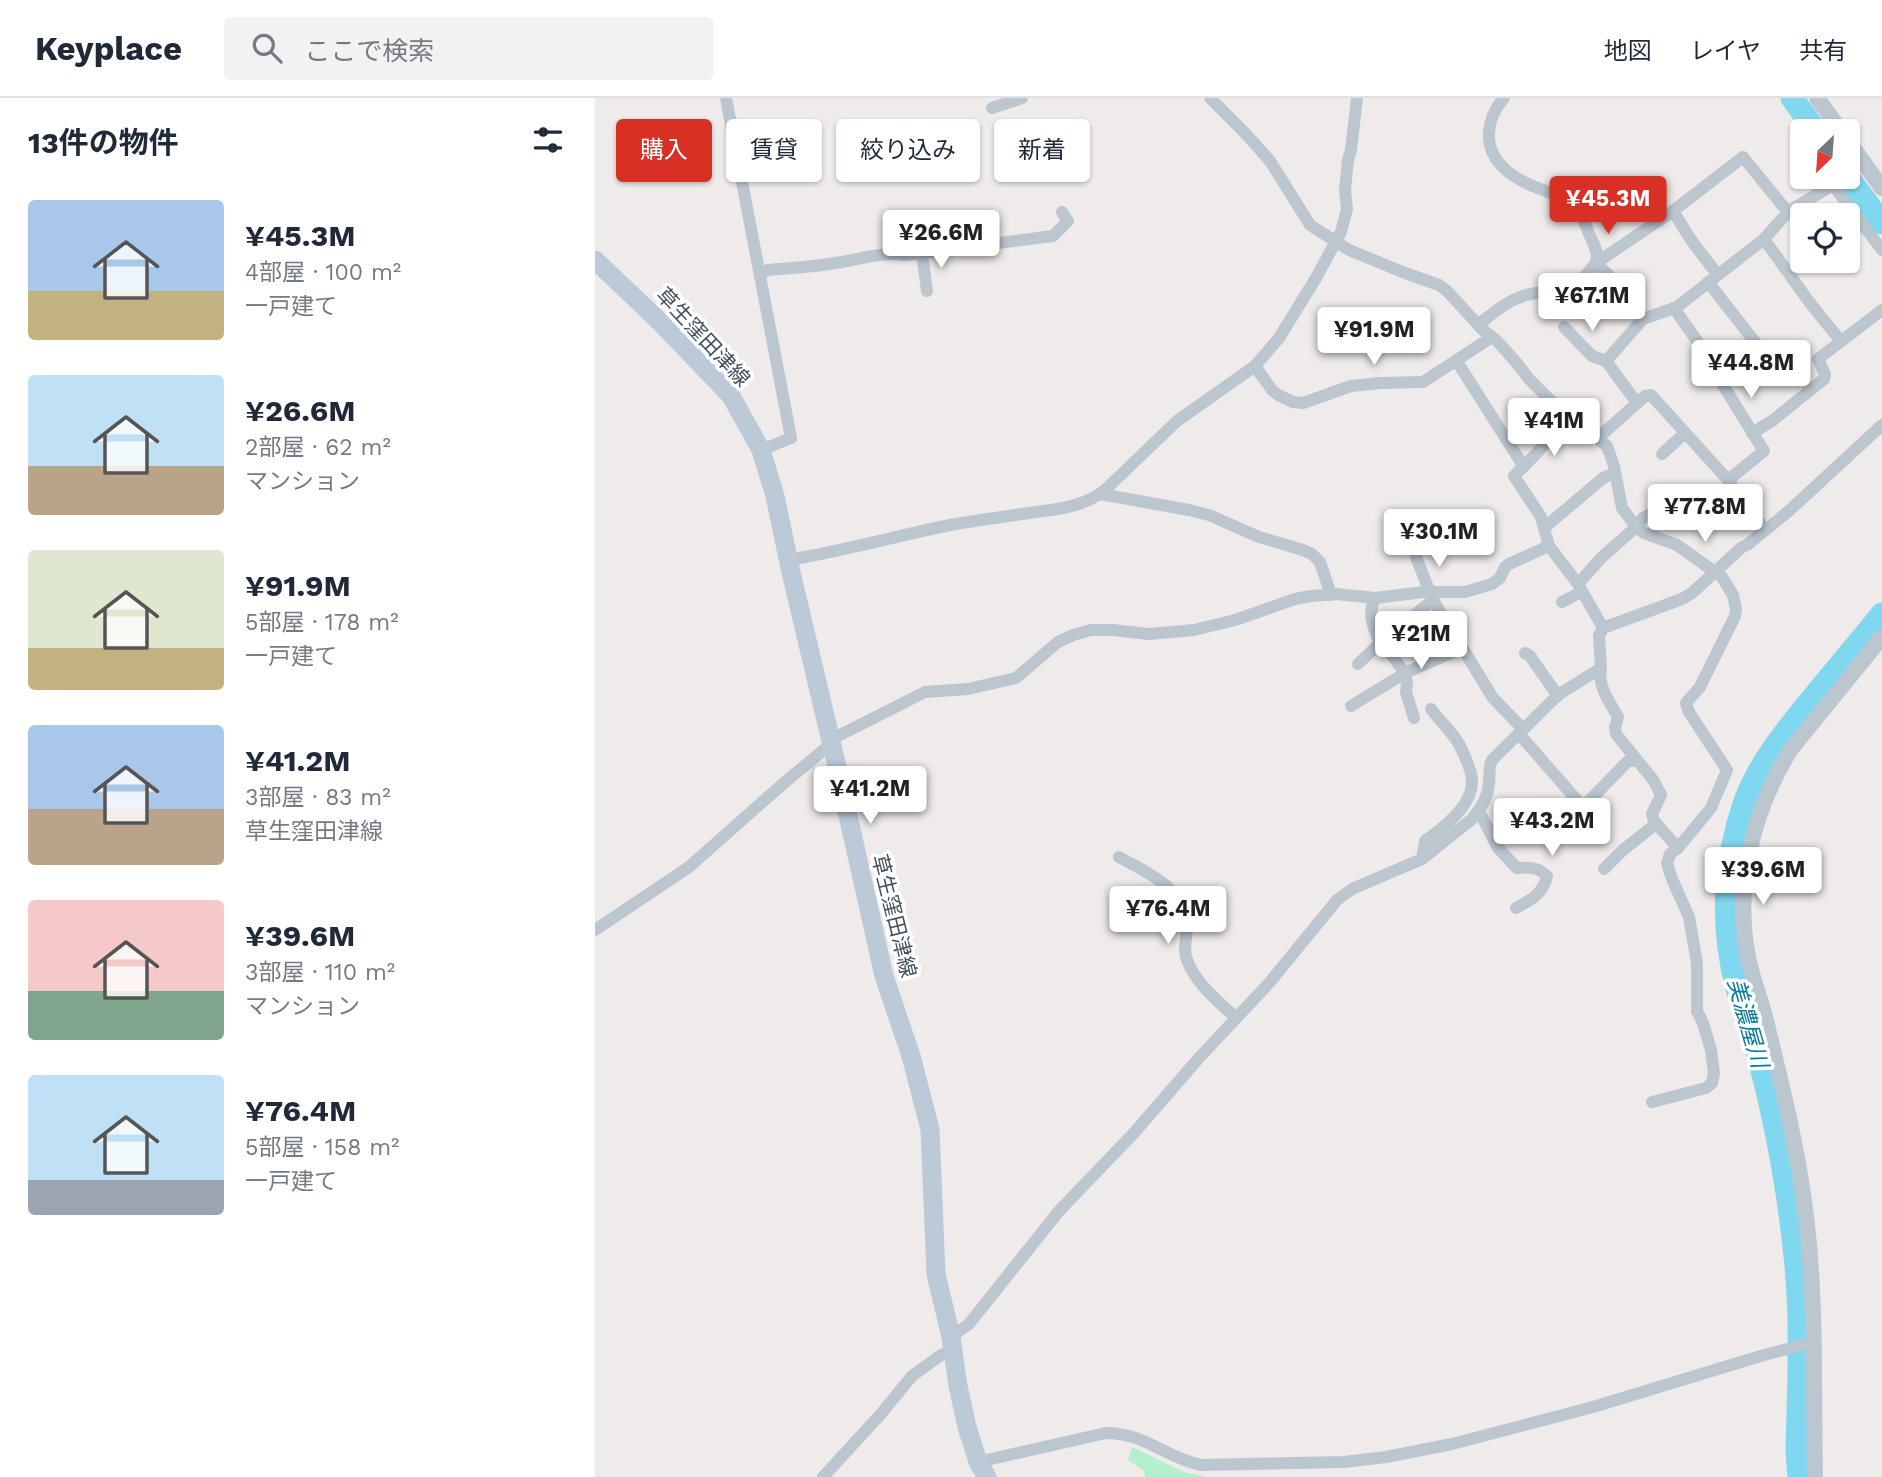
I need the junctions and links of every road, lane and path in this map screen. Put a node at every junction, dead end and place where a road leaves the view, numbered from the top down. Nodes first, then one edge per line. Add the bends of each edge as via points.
1 (726, 98) edge
2 (1022, 98) edge
3 (1210, 98) edge
4 (1357, 98) edge
5 (1817, 98) edge
6 (1500, 99) edge
7 (992, 108) dead end
8 (1832, 119) edge
9 (1860, 158) edge
10 (1882, 188) edge
11 (1673, 211) junction
12 (1789, 211) junction
13 (1062, 212) dead end
14 (1764, 239) junction
15 (1336, 243) junction
16 (1882, 250) edge
17 (922, 253) junction
18 (595, 260) edge
19 (1596, 263) junction
20 (760, 275) junction
21 (1713, 278) junction
22 (927, 291) dead end
23 (1674, 308) junction
24 (1882, 310) edge
25 (1643, 319) junction
26 (1478, 325) junction
27 (1564, 327) dead end
28 (1492, 337) junction
29 (1840, 340) junction
30 (1456, 360) junction
31 (1606, 361) junction
32 (1773, 365) dead end
33 (1255, 366) junction
34 (1637, 403) junction
35 (1569, 415) junction
36 (1882, 425) edge
37 (1685, 433) junction
38 (1752, 433) junction
39 (1598, 438) junction
40 (761, 450) junction
41 (1662, 454) dead end
42 (1524, 467) junction
43 (1615, 473) junction
44 (1728, 480) junction
45 (1100, 494) junction
46 (1660, 509) dead end
47 (1636, 527) junction
48 (1544, 528) junction
49 (1765, 530) junction
50 (1549, 546) junction
51 (1416, 557) dead end
52 (788, 560) junction
53 (1716, 572) junction
54 (1579, 588) junction
55 (1331, 595) junction
56 (1432, 596) junction
57 (1375, 598) junction
58 (1562, 602) dead end
59 (1603, 628) junction
60 (1882, 638) edge
61 (1382, 641) junction
62 (1462, 648) junction
63 (1525, 653) dead end
64 (1358, 664) dead end
65 (1601, 668) junction
66 (1405, 673) junction
67 (1558, 696) junction
68 (1351, 706) dead end
69 (1431, 709) dead end
70 (1414, 718) dead end
71 (1521, 731) junction
72 (830, 742) junction
73 (1637, 761) junction
74 (1479, 811) junction
75 (1656, 824) junction
76 (1678, 848) junction
77 (1119, 857) dead end
78 (1422, 859) junction
79 (1604, 869) dead end
80 (1516, 908) dead end
81 (595, 930) edge
82 (1236, 1018) junction
83 (1652, 1102) dead end
84 (1810, 1343) junction
85 (952, 1344) junction
86 (983, 1469) edge
87 (823, 1477) edge
88 (1815, 1477) edge

1 - 20 street
2 - 7 street
3 - 15 street via 1270,161 1310,225
4 - 15 street via 1345,190 1347,209
5 - 8 street
6 - 19 street via 1489,128 1493,156 1520,181 1575,206 1597,254
9 - 10 street
11 - 12 street via 1743,157
11 - 19 street
11 - 21 street
12 - 14 street
12 - 16 street via 1833,185
13 - 17 street via 1068,221 1053,236
14 - 21 street
14 - 29 street
15 - 26 street via 1439,285
15 - 33 street via 1279,338
17 - 20 street via 768,270
17 - 22 street
18 - 40 main road, 草生窪田津線 via 731,396
19 - 25 street
19 - 26 street via 1567,292 1526,295 1505,303
20 - 40 street via 791,438
21 - 23 street
21 - 32 street
23 - 25 street
23 - 38 street via 1711,360
24 - 29 street
25 - 31 street
26 - 28 street
27 - 31 street via 1592,356
28 - 30 street
28 - 35 street via 1535,386
29 - 38 street via 1818,359 1824,379
30 - 33 street via 1423,382 1351,386 1303,403 1278,395
30 - 42 street
31 - 34 street
33 - 45 street via 1177,421
34 - 37 street via 1651,395
34 - 39 street
35 - 39 street
35 - 42 street
36 - 49 street
37 - 41 street
37 - 44 street
38 - 44 street via 1763,451
39 - 43 street via 1607,446
40 - 52 main road, 草生窪田津線
42 - 48 street via 1514,476
43 - 47 street via 1622,508
43 - 48 street
44 - 49 street
45 - 52 street via 1062,509 957,524
45 - 55 street via 1209,515 1303,550 1320,562
46 - 47 street
47 - 53 street via 1677,545
47 - 54 street via 1601,558
48 - 50 street
49 - 53 street
50 - 54 street
50 - 56 street via 1509,564 1500,578 1480,590
51 - 56 street
52 - 72 main road, 草生窪田津線
53 - 59 street via 1682,599
53 - 76 street via 1733,595 1735,616 1700,687 1686,703 1727,770 1711,808
54 - 58 street
54 - 59 street
55 - 57 street
55 - 72 street via 1295,599 1194,630 1149,634 1091,630 1073,635 1016,678 925,692
56 - 57 street via 1424,592
56 - 61 street
56 - 62 street
57 - 61 street via 1371,618
59 - 65 street via 1599,636
60 - 84 street via 1780,766 1761,808 1747,860 1748,955 1793,1135 1804,1202 1810,1252
61 - 64 street
61 - 66 street
62 - 66 street
62 - 71 street via 1493,698
63 - 67 street
65 - 67 street
65 - 73 street via 1602,684 1618,717 1616,734
66 - 68 street
66 - 70 street
67 - 71 street
69 - 78 street via 1459,744 1472,785 1463,806 1425,841
71 - 73 street via 1583,807 1628,761
71 - 74 street via 1492,760
72 - 81 street via 689,867
72 - 85 main road, 草生窪田津線 via 884,976 930,1129 936,1274
73 - 75 street via 1661,795 1652,814
74 - 78 street
74 - 80 street via 1498,848 1517,868 1540,869 1547,876 1540,894
75 - 76 street
75 - 79 street
76 - 83 street via 1667,863 1689,917 1697,963 1697,1010 1714,1073 1706,1088
77 - 82 street via 1160,880 1183,906 1188,964 1201,984
78 - 82 street via 1343,894
82 - 85 street via 1067,1202
84 - 86 street via 1593,1407 1386,1457 1201,1465 1142,1438 1107,1433 1084,1436
84 - 88 street
85 - 86 main road, 草生窪田津線 via 971,1444
85 - 87 street via 912,1376

